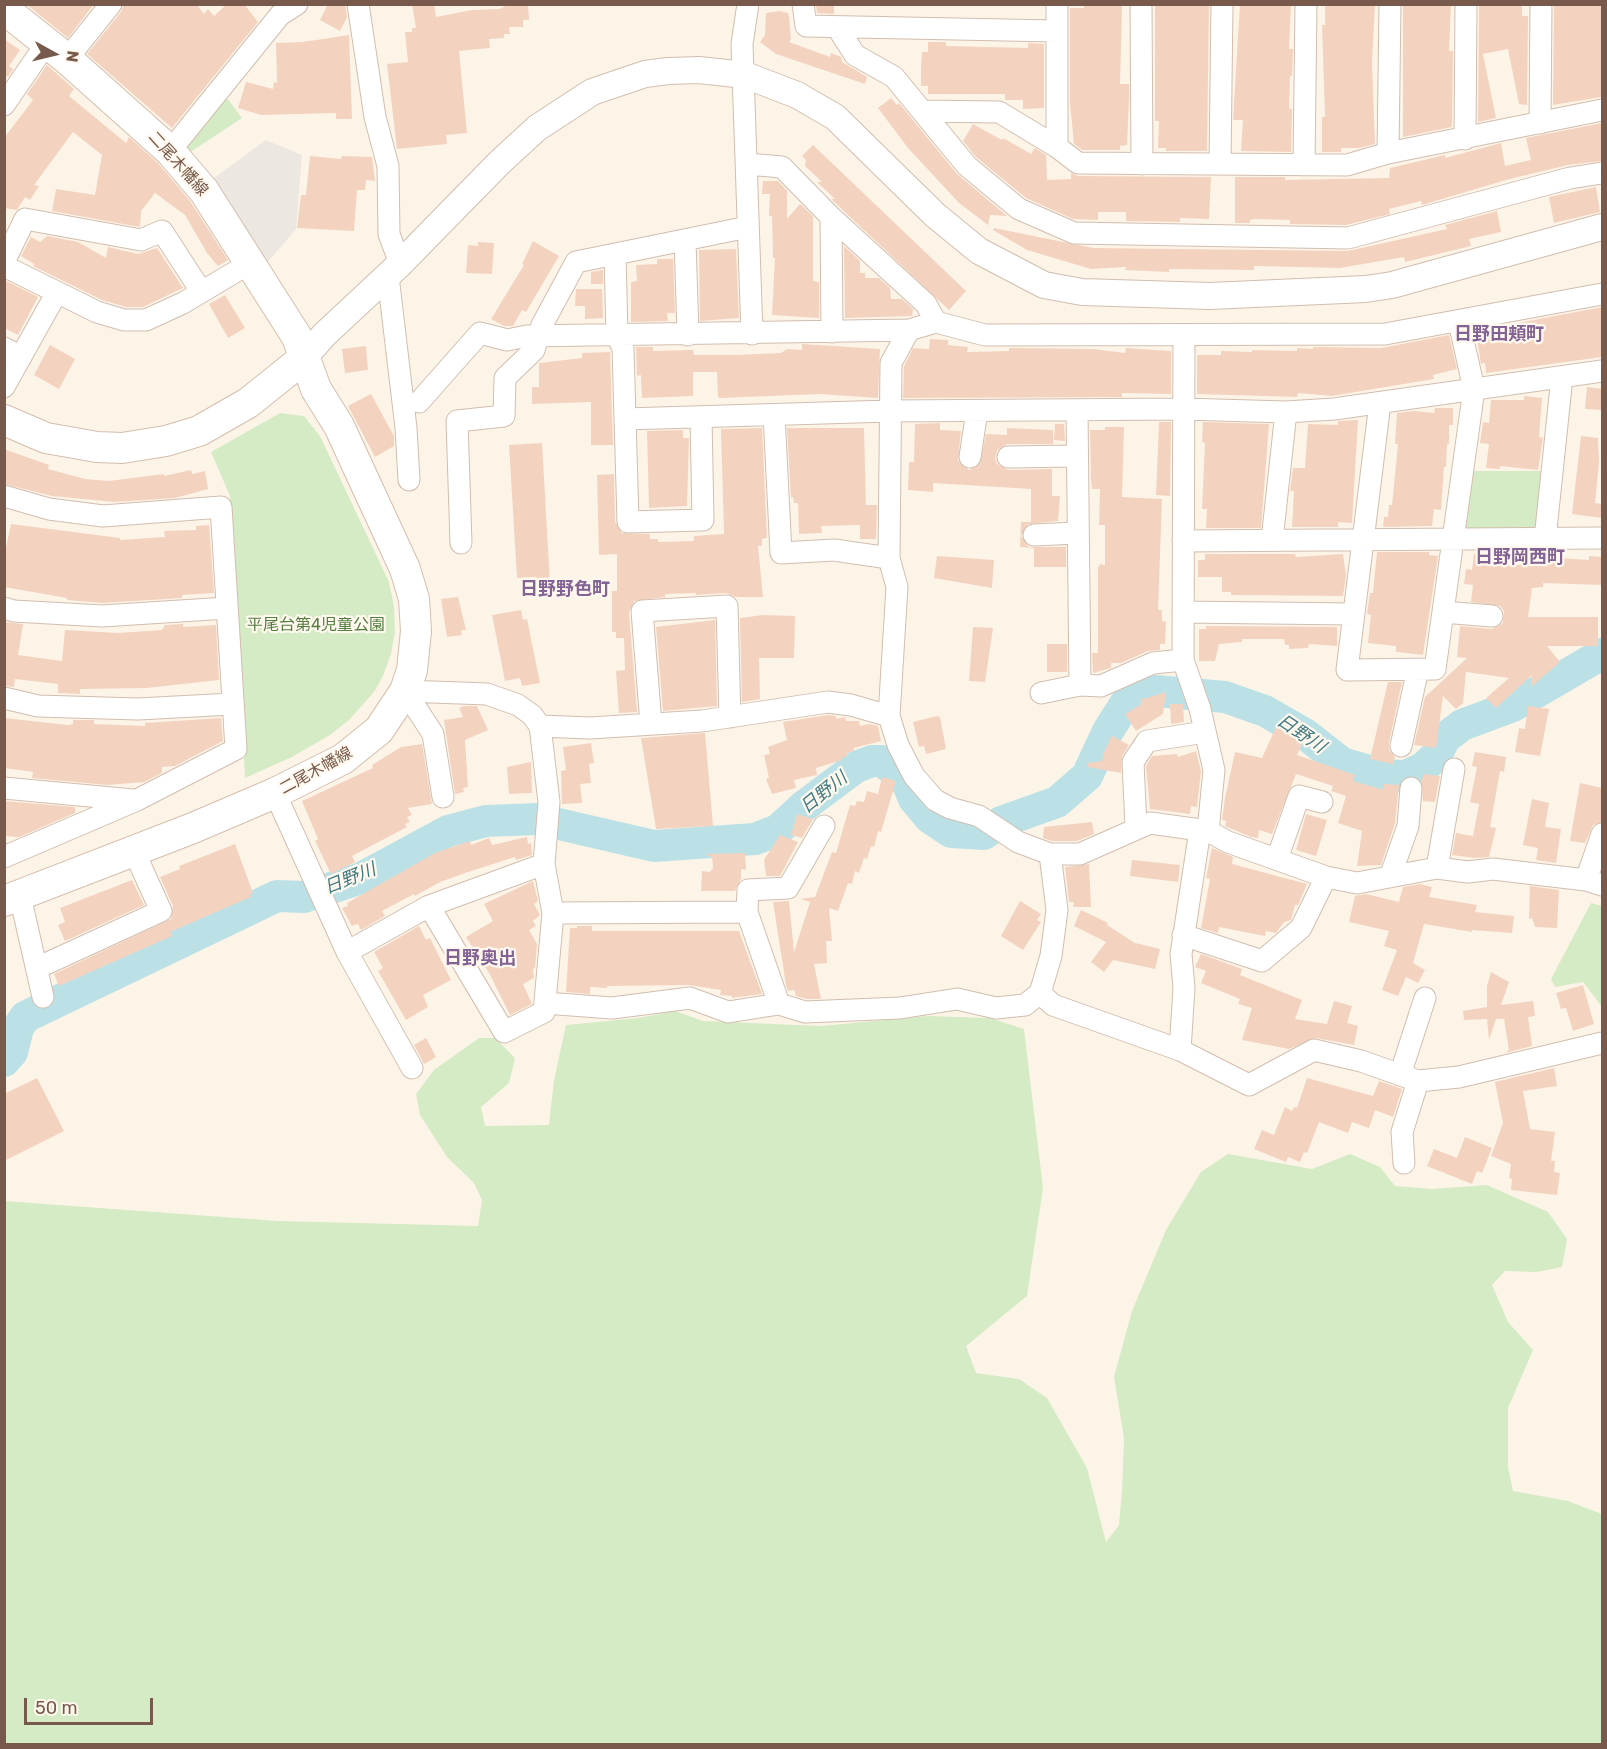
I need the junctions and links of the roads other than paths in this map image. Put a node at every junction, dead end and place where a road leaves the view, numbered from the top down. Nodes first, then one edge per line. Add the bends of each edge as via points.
1 (111, 4) edge
2 (358, 4) edge
3 (748, 4) edge
4 (803, 4) edge
5 (1057, 4) edge
6 (1141, 4) edge
7 (1221, 4) edge
8 (1306, 4) edge
9 (1390, 4) edge
10 (1466, 4) edge
11 (1541, 4) edge
12 (283, 8) edge
13 (4, 9) edge
14 (837, 27) junction
15 (1056, 31) junction
16 (56, 52) junction
17 (745, 75) junction
18 (4, 105) edge
19 (922, 111) junction
20 (1602, 111) edge
21 (1540, 123) junction
22 (1465, 139) junction
23 (1057, 147) junction
24 (171, 151) junction
25 (1388, 153) junction
26 (747, 164) junction
27 (1142, 164) junction
28 (1220, 164) junction
29 (1304, 165) junction
30 (1602, 173) edge
31 (831, 217) junction
32 (748, 227) junction
33 (1602, 227) edge
34 (685, 240) junction
35 (615, 254) junction
36 (250, 263) junction
37 (4, 264) edge
38 (394, 270) junction
39 (201, 291) junction
40 (56, 294) junction
41 (1602, 294) edge
42 (936, 322) junction
43 (1458, 322) junction
44 (909, 330) junction
45 (832, 332) junction
46 (752, 333) junction
47 (688, 335) junction
48 (617, 336) junction
49 (1184, 336) junction
50 (539, 338) junction
51 (13, 353) edge
52 (303, 358) junction
53 (1602, 371) edge
54 (1562, 377) junction
55 (4, 387) edge
56 (1474, 389) junction
57 (419, 402) dead end
58 (1380, 403) junction
59 (1184, 409) junction
60 (1077, 410) junction
61 (890, 411) junction
62 (977, 411) junction
63 (1286, 412) junction
64 (774, 415) junction
65 (701, 417) junction
66 (625, 419) junction
67 (4, 420) edge
68 (1077, 456) junction
69 (970, 457) dead end
70 (1008, 457) dead end
71 (409, 480) dead end
72 (4, 496) edge
73 (1078, 533) junction
74 (1034, 535) dead end
75 (1602, 538) edge
76 (1453, 539) junction
77 (1545, 539) junction
78 (1272, 540) junction
79 (1363, 540) junction
80 (1183, 541) junction
81 (461, 543) dead end
82 (889, 558) junction
83 (4, 608) edge
84 (227, 608) junction
85 (1183, 612) junction
86 (1443, 612) junction
87 (1353, 614) junction
88 (1492, 616) dead end
89 (1183, 660) junction
90 (1418, 669) junction
91 (1080, 686) junction
92 (405, 691) junction
93 (1041, 693) dead end
94 (4, 698) edge
95 (232, 704) junction
96 (889, 716) junction
97 (730, 717) junction
98 (651, 724) junction
99 (540, 726) junction
100 (1205, 732) junction
101 (1401, 746) dead end
102 (1454, 769) dead end
103 (4, 788) edge
104 (1411, 788) dead end
105 (275, 793) junction
106 (443, 797) dead end
107 (137, 801) junction
108 (1322, 802) dead end
109 (824, 826) dead end
110 (1136, 827) junction
111 (1204, 831) junction
112 (1602, 834) edge
113 (134, 851) junction
114 (1050, 854) junction
115 (4, 857) edge
116 (545, 857) junction
117 (1277, 859) junction
118 (1437, 868) junction
119 (1326, 877) junction
120 (1390, 878) junction
121 (1594, 883) edge
122 (12, 899) edge
123 (429, 906) junction
124 (747, 912) junction
125 (554, 913) junction
126 (1183, 935) junction
127 (347, 952) junction
128 (37, 968) junction
129 (1040, 993) junction
130 (43, 997) dead end
131 (1425, 998) dead end
132 (545, 1003) junction
133 (779, 1004) junction
134 (1602, 1044) edge
135 (1180, 1050) junction
136 (412, 1068) dead end
137 (1409, 1078) junction
138 (1404, 1163) dead end

1 - 16 street
2 - 38 street via 375,117 388,165
3 - 17 street via 742,44
4 - 14 street via 806,26
5 - 15 street
6 - 27 street
7 - 28 street
8 - 29 street
9 - 25 street
10 - 22 street
11 - 21 street
12 - 24 street
13 - 16 main road, 二尾木幡線
14 - 15 street
14 - 19 street via 855,55 894,77
15 - 23 street
16 - 18 street
16 - 24 main road, 二尾木幡線
17 - 26 street
17 - 33 street via 797,95 835,117 935,215 979,251 1044,285 1082,292 1210,296 1366,289
17 - 38 street via 668,71 645,74 592,92 522,142
19 - 23 street via 999,112
19 - 30 street via 967,166 1019,209 1074,233 1348,238 1570,178
20 - 21 street
21 - 22 street
22 - 25 street
23 - 27 street via 1078,164
24 - 36 main road, 二尾木幡線 via 204,191
25 - 29 street via 1347,165
26 - 31 street via 782,167
26 - 32 street
27 - 28 street
28 - 29 street
31 - 42 street via 926,304
31 - 45 street
32 - 34 street
32 - 46 street
34 - 35 street
34 - 47 street
35 - 48 street
35 - 50 street via 576,262
36 - 39 street
36 - 52 main road, 二尾木幡線 via 297,337
37 - 39 street via 25,219 141,240 162,231
37 - 40 street
38 - 52 street
38 - 71 street
39 - 40 street via 146,320 124,320
40 - 51 street
41 - 43 street
42 - 44 street
42 - 49 street via 985,335
43 - 49 street via 1385,334
43 - 56 street
44 - 45 street
44 - 61 street via 891,363
45 - 46 street
46 - 47 street
47 - 48 street
48 - 50 street
48 - 66 street via 623,348
49 - 59 street
50 - 57 street via 507,340 480,333
50 - 81 street via 534,350 505,378 504,416 457,421
51 - 55 street
52 - 67 main road via 248,403 199,431 166,441 122,448 97,447 46,438
52 - 92 main road, 二尾木幡線 via 405,569 414,599 416,631 414,661
53 - 54 street
54 - 56 street
54 - 77 street
56 - 58 street
56 - 76 street
58 - 63 street
58 - 79 street
59 - 60 street
59 - 63 street
59 - 80 street
60 - 62 street
60 - 68 street
61 - 62 street
61 - 64 street
61 - 82 street
62 - 69 street
63 - 78 street
64 - 65 street
64 - 82 street via 781,553 834,550
65 - 66 street
65 - 66 street via 703,520 639,522 628,522
68 - 70 street
68 - 73 street
72 - 84 street via 103,516 221,507
73 - 74 street
73 - 91 street
75 - 77 street
76 - 77 street
76 - 79 street
76 - 86 street
78 - 79 street
78 - 80 street
79 - 87 street
80 - 85 street
82 - 96 street via 897,587
83 - 84 street via 102,616
84 - 95 street
85 - 87 street
85 - 89 street
86 - 88 street
86 - 90 street via 1435,669
87 - 90 street via 1347,670
89 - 91 street via 1153,663 1101,686
89 - 100 street
90 - 101 street
91 - 93 street
92 - 99 street via 487,694 518,705
92 - 105 main road, 二尾木幡線 via 379,730 363,744 343,759
92 - 106 street via 433,734
94 - 95 street via 38,706 105,708
95 - 107 street via 236,749
96 - 97 street via 828,702
96 - 114 street via 898,745 915,776 935,800 996,827 1034,850
97 - 98 street
97 - 98 street via 728,606 642,611
98 - 99 street
99 - 116 street via 549,801
100 - 110 street via 1148,741 1133,762
100 - 111 street via 1214,770
102 - 118 street
103 - 107 street
104 - 120 street via 1408,826
105 - 113 main road, 二尾木幡線
105 - 127 street
107 - 115 street
108 - 117 street via 1299,796
109 - 124 street via 788,888 748,890
110 - 111 street via 1150,823
110 - 114 street via 1080,854
111 - 117 street
111 - 126 street
112 - 121 street
113 - 122 main road, 二尾木幡線
113 - 128 street via 161,911
114 - 129 street via 1057,910 1051,956
116 - 123 street
116 - 125 street
117 - 119 street
118 - 120 street
118 - 121 street via 1468,872 1493,869
119 - 120 street via 1357,883
119 - 126 street via 1301,928 1262,961
122 - 128 street
123 - 127 street
123 - 132 street via 504,1032 544,1012
124 - 125 street
124 - 133 street
125 - 132 street
126 - 135 street
127 - 136 street
128 - 130 street
129 - 133 street via 1025,1005 996,1008 957,999 900,1008 805,1012
129 - 135 street via 1053,1005
131 - 137 street
132 - 133 street via 612,1008 690,998 728,1012
134 - 137 street via 1459,1077
135 - 137 street via 1250,1085 1314,1050
137 - 138 street via 1402,1132

